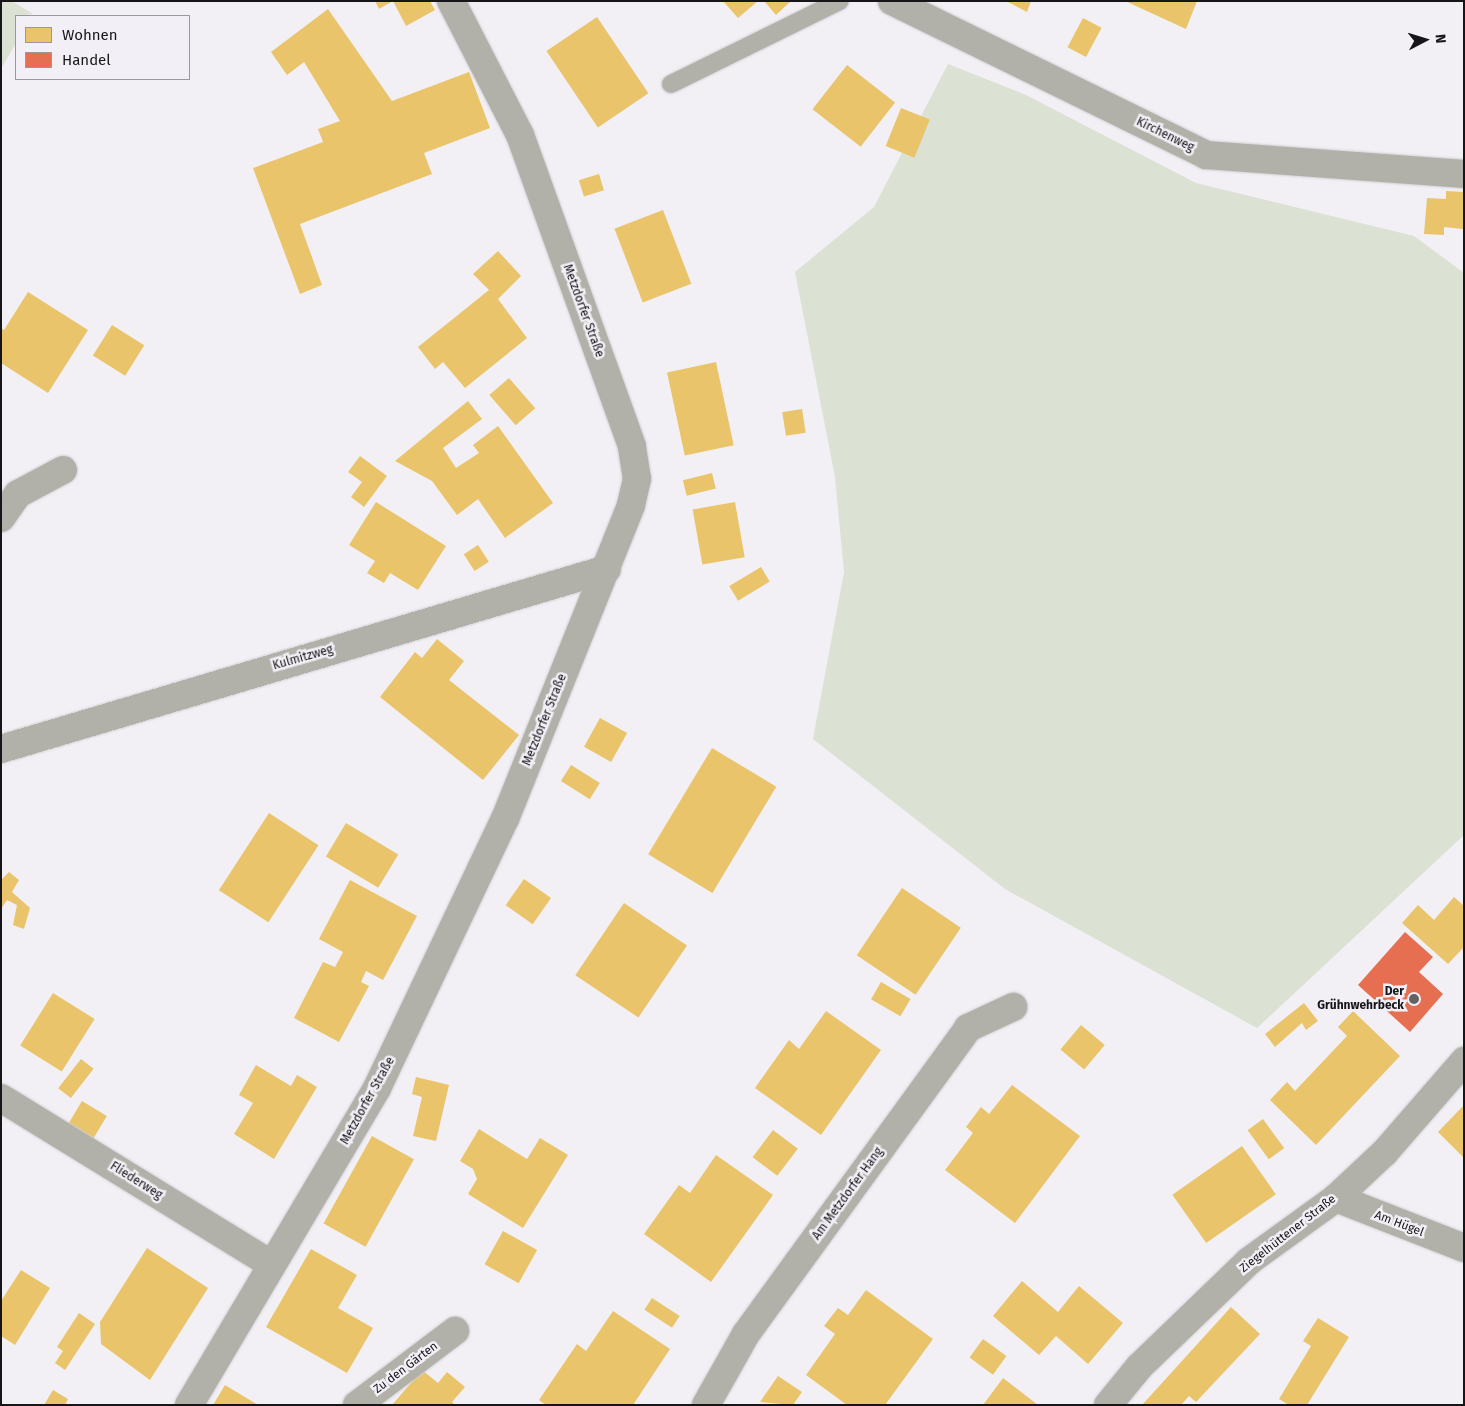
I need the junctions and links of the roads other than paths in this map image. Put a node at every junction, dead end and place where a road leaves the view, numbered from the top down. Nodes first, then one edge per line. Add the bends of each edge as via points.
1 (451, 1) edge
2 (840, 1) edge
3 (892, 1) edge
4 (672, 84) dead end
5 (1464, 174) edge
6 (63, 470) dead end
7 (1, 518) edge
8 (607, 568) junction
9 (1, 749) edge
10 (1013, 1007) dead end
11 (1464, 1061) edge
12 (1, 1098) edge
13 (1336, 1198) junction
14 (1464, 1248) edge
15 (271, 1264) junction
16 (455, 1331) dead end
17 (188, 1405) edge
18 (357, 1405) edge
19 (706, 1405) edge
20 (1108, 1405) edge

1 - 8 street, Metzdorfer Straße via 520,135 632,446 635,488
2 - 4 lane
3 - 5 street, Kirchenweg via 1206,156
6 - 7 street via 18,494
8 - 9 street, Kulmitzweg
8 - 15 street, Metzdorfer Straße via 505,819 378,1088
10 - 19 street, Am Metzdorfer Hang via 968,1028 746,1334
11 - 13 street, Ziegelhüttener Straße via 1385,1152
12 - 15 street, Fliederweg
13 - 14 street, Am Hügel
13 - 20 street, Ziegelhüttener Straße via 1249,1261 1139,1366
15 - 17 street, Metzdorfer Straße
16 - 18 street, Zu den Gärten

